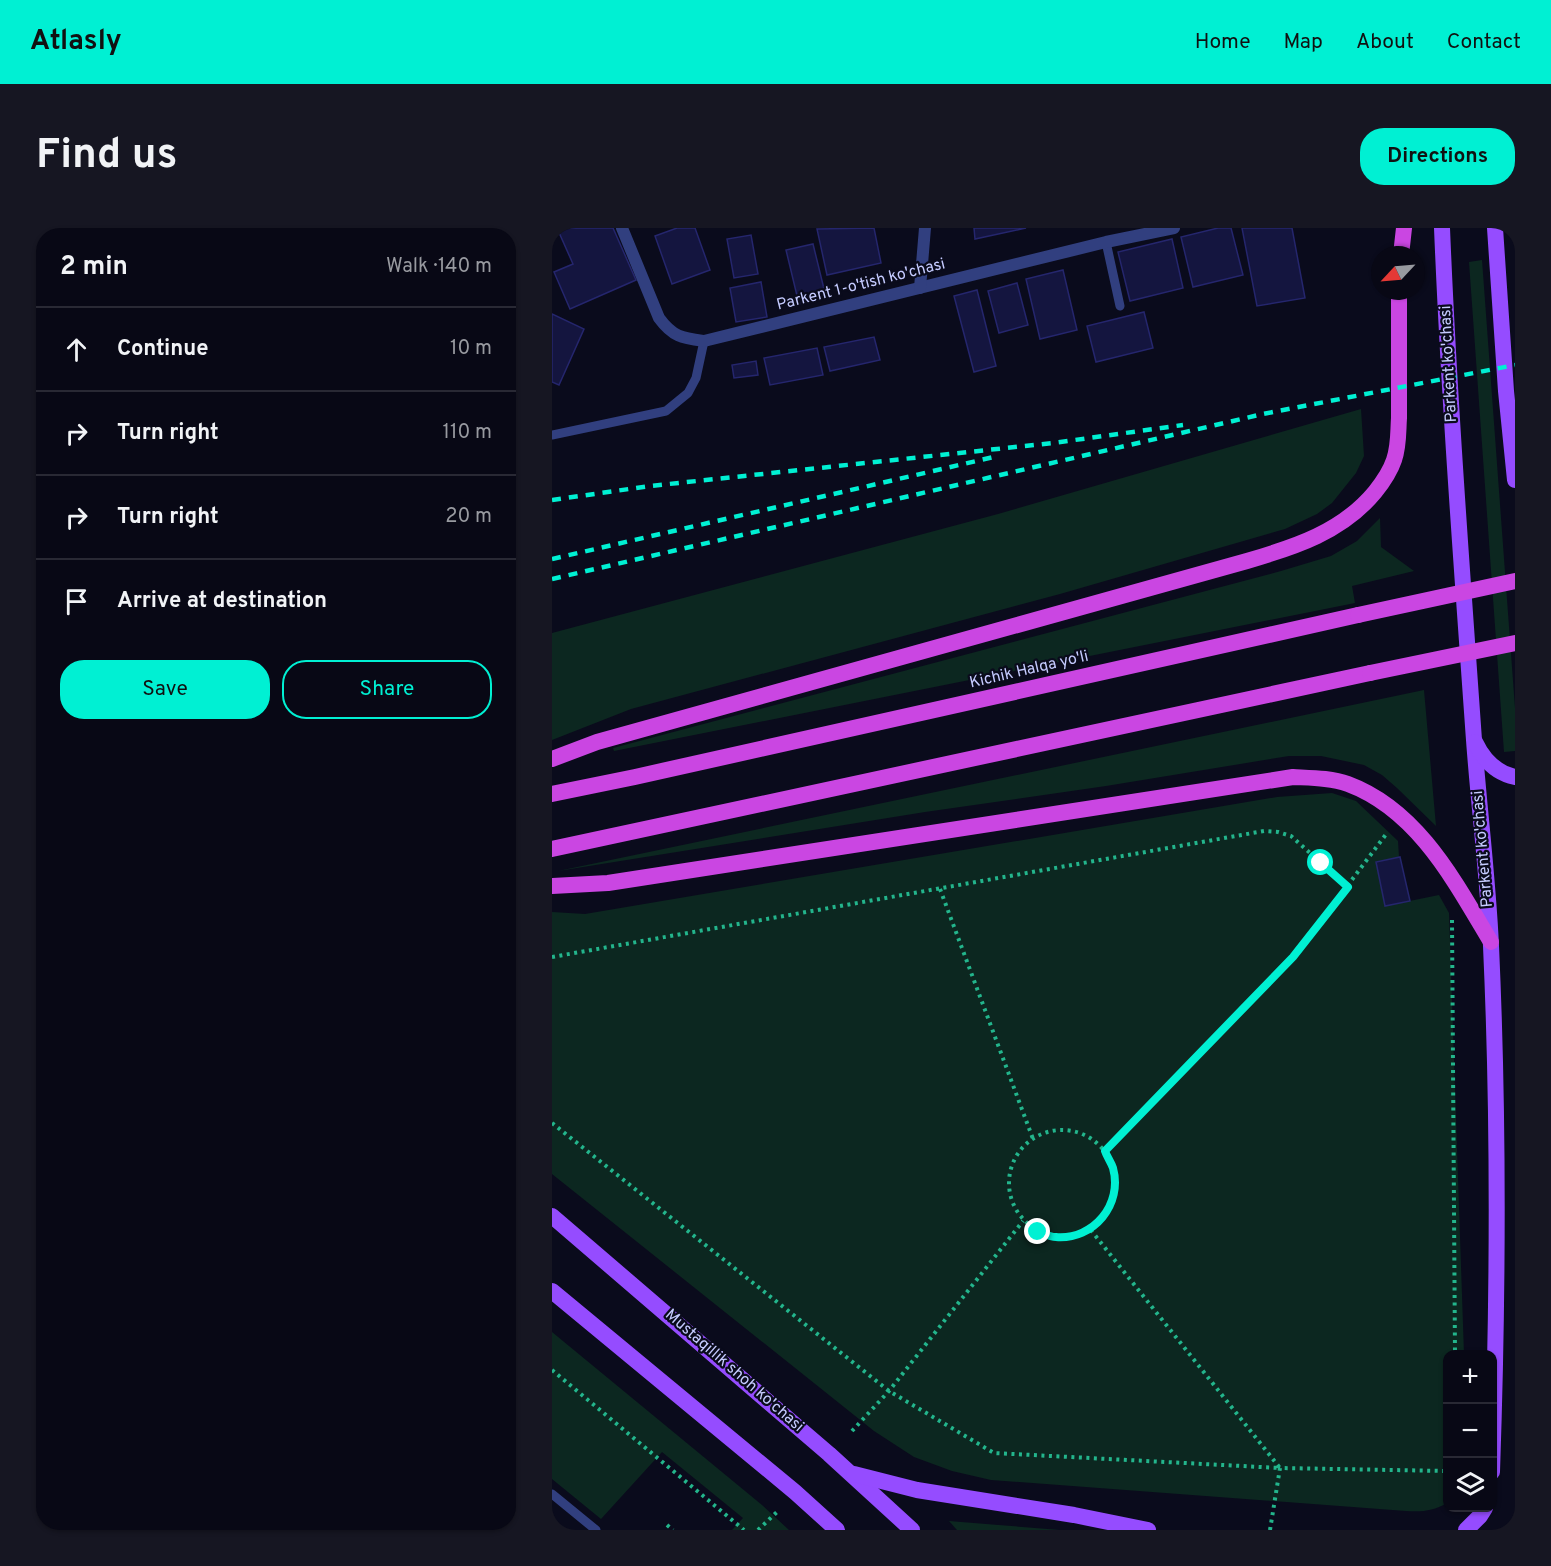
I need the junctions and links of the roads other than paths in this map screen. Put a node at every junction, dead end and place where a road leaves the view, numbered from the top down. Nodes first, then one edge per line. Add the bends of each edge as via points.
1 (622, 228) edge
2 (925, 228) edge
3 (1174, 228) edge
4 (1404, 228) edge
5 (1442, 228) edge
6 (1496, 228) edge
7 (1106, 242) junction
8 (1402, 246) edge
9 (920, 288) junction
10 (1399, 300) edge
11 (1120, 306) dead end
12 (704, 341) junction
13 (552, 435) edge
14 (1515, 480) edge
15 (1515, 582) edge
16 (1515, 643) edge
17 (1474, 742) junction
18 (552, 759) edge
19 (1515, 777) edge
20 (552, 794) edge
21 (552, 849) edge
22 (552, 886) edge
23 (1491, 942) junction
24 (552, 1216) edge
25 (552, 1291) edge
26 (1493, 1458) edge
27 (851, 1474) junction
28 (552, 1494) edge
29 (1482, 1512) edge
30 (596, 1530) edge
31 (837, 1530) edge
32 (912, 1530) edge
33 (1148, 1530) edge
34 (1466, 1530) edge

1 - 12 street, Parkent 1-o'tish ko'chasi via 659,318 680,338
2 - 9 street
3 - 7 street, Parkent 1-o'tish ko'chasi
4 - 8 highway
5 - 17 main road, Parkent ko'chasi
6 - 14 main road
7 - 9 street, Parkent 1-o'tish ko'chasi
7 - 11 lane
9 - 12 street, Parkent 1-o'tish ko'chasi
10 - 18 highway via 1399,418 1394,460 1372,495 1332,529 1307,542 1247,561 597,742
12 - 13 lane via 696,378 688,393 666,411
15 - 20 highway, Kichik Halqa yo'li, bridge
16 - 21 highway, bridge
17 - 19 main road via 1493,766
17 - 23 main road, Parkent ko'chasi
22 - 23 highway via 608,883 1293,777 1347,784 1372,795 1398,815 1446,868
23 - 26 main road, Parkent ko'chasi via 1498,1197
24 - 27 main road, Mustaqillik shoh ko'chasi
25 - 31 main road
27 - 32 main road, Mustaqillik shoh ko'chasi
27 - 33 main road via 917,1491
28 - 30 lane
29 - 34 main road

